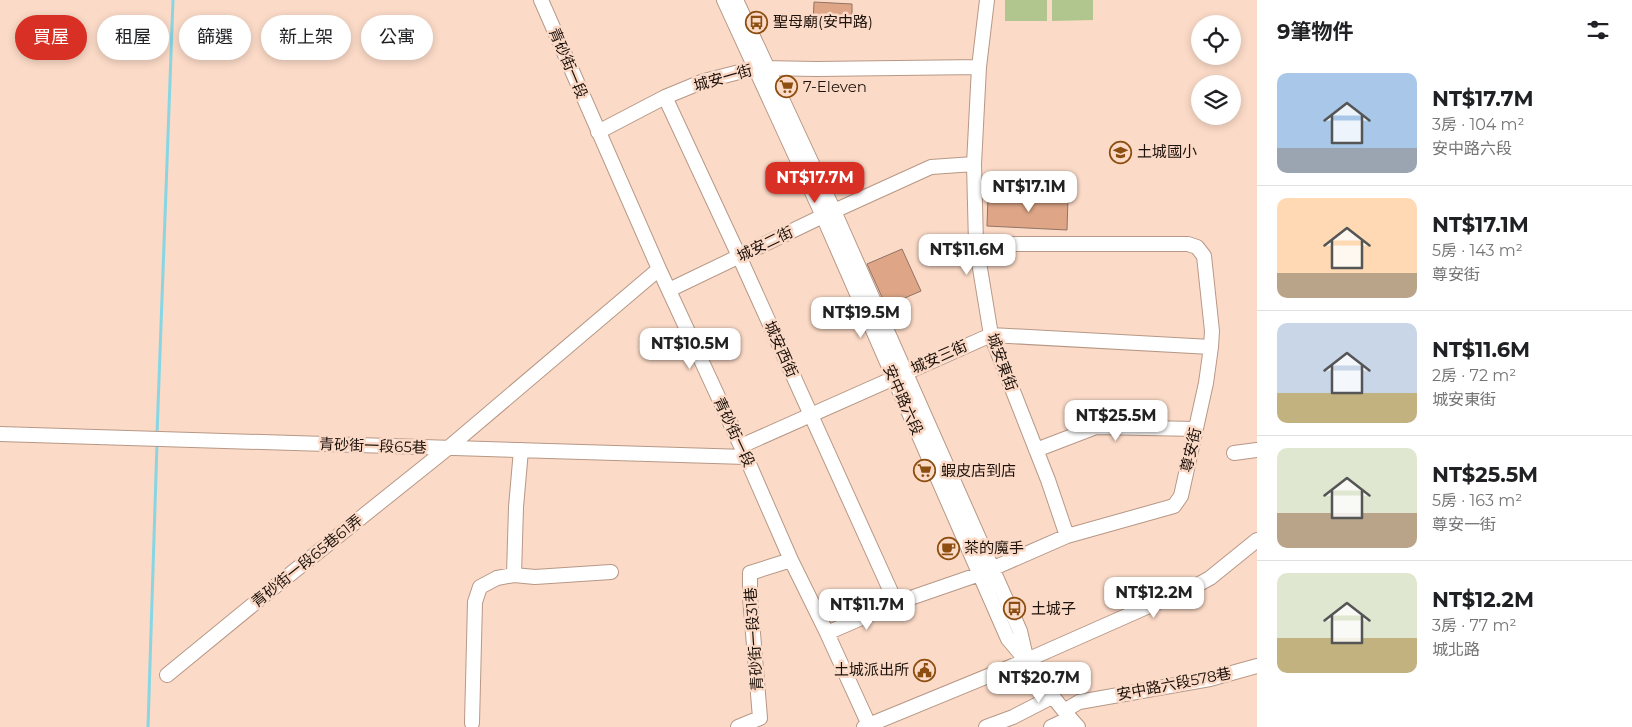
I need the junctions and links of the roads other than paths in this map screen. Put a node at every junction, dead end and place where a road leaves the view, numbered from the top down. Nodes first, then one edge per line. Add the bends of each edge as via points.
1 (541, 0) edge
2 (724, 0) edge
3 (736, 0) edge
4 (987, 0) edge
5 (980, 66) junction
6 (762, 68) junction
7 (665, 96) junction
8 (598, 132) junction
9 (974, 164) junction
10 (828, 213) junction
11 (976, 244) junction
12 (739, 256) junction
13 (659, 269) junction
14 (668, 290) junction
15 (991, 335) junction
16 (1211, 347) junction
17 (899, 375) junction
18 (810, 414) junction
19 (1196, 429) junction
20 (0, 434) edge
21 (448, 448) junction
22 (521, 450) junction
23 (1036, 450) junction
24 (1257, 450) edge
25 (743, 452) junction
26 (1234, 453) dead end
27 (1067, 536) junction
28 (1257, 540) edge
29 (791, 560) junction
30 (611, 572) dead end
31 (985, 572) junction
32 (514, 575) junction
33 (896, 602) junction
34 (827, 633) junction
35 (1027, 660) junction
36 (1257, 666) edge
37 (167, 675) dead end
38 (1052, 697) junction
39 (1070, 719) edge
40 (472, 723) dead end
41 (867, 726) edge
42 (738, 727) edge
43 (986, 727) edge
44 (1051, 727) edge

1 - 8 street, 青砂街一段
2 - 6 street, 安中路六段
3 - 6 street, 安中路六段
4 - 5 street, 城安東街
5 - 6 street, 城安一街
5 - 9 street, 城安東街
6 - 7 street, 城安一街 via 704,81
6 - 10 street, 安中路六段
7 - 8 street, 城安一街
7 - 12 street, 城安西街
8 - 13 street, 青砂街一段
9 - 10 street, 城安二街 via 930,167
9 - 11 street, 城安東街
10 - 12 street, 城安二街
10 - 17 street, 安中路六段
11 - 15 street, 城安東街
11 - 16 street, 尊安街 via 1188,244 1196,247 1204,256
12 - 14 street, 城安二街
12 - 18 street, 城安西街
13 - 14 street, 青砂街一段
13 - 21 street, 青砂街一段65巷61弄
14 - 25 street, 青砂街一段
15 - 16 street, 城安三街
15 - 17 street, 城安三街
15 - 23 street, 城安東街
16 - 19 street, 尊安街
17 - 18 street, 城安三街
17 - 31 street, 安中路六段
18 - 25 street, 城安三街
18 - 33 street, 城安西街
19 - 23 street via 1096,427
19 - 27 street, 尊安街 via 1181,496 1174,506
20 - 21 street, 青砂街一段65巷
21 - 22 street, 青砂街一段65巷
21 - 37 street, 青砂街一段65巷61弄
22 - 25 street, 青砂街一段65巷
22 - 32 street
23 - 27 street, 城安東街
24 - 26 street
25 - 29 street, 青砂街一段
27 - 31 street, 尊安街
28 - 35 street via 1201,583
29 - 34 street, 青砂街一段
29 - 42 street, 青砂街一段31巷 via 750,573 760,718
30 - 32 street via 535,577
31 - 33 street, 尊安街
31 - 35 street, 安中路六段 via 1008,639
32 - 40 street via 497,578 480,587 475,602
33 - 34 street, 尊安街
34 - 41 street, 青砂街一段
35 - 38 street, 安中路六段
35 - 41 street
36 - 39 street, 安中路六段578巷 via 1210,679 1079,702
38 - 39 street, 安中路六段
38 - 43 street
39 - 44 street, 安中路六段578巷

